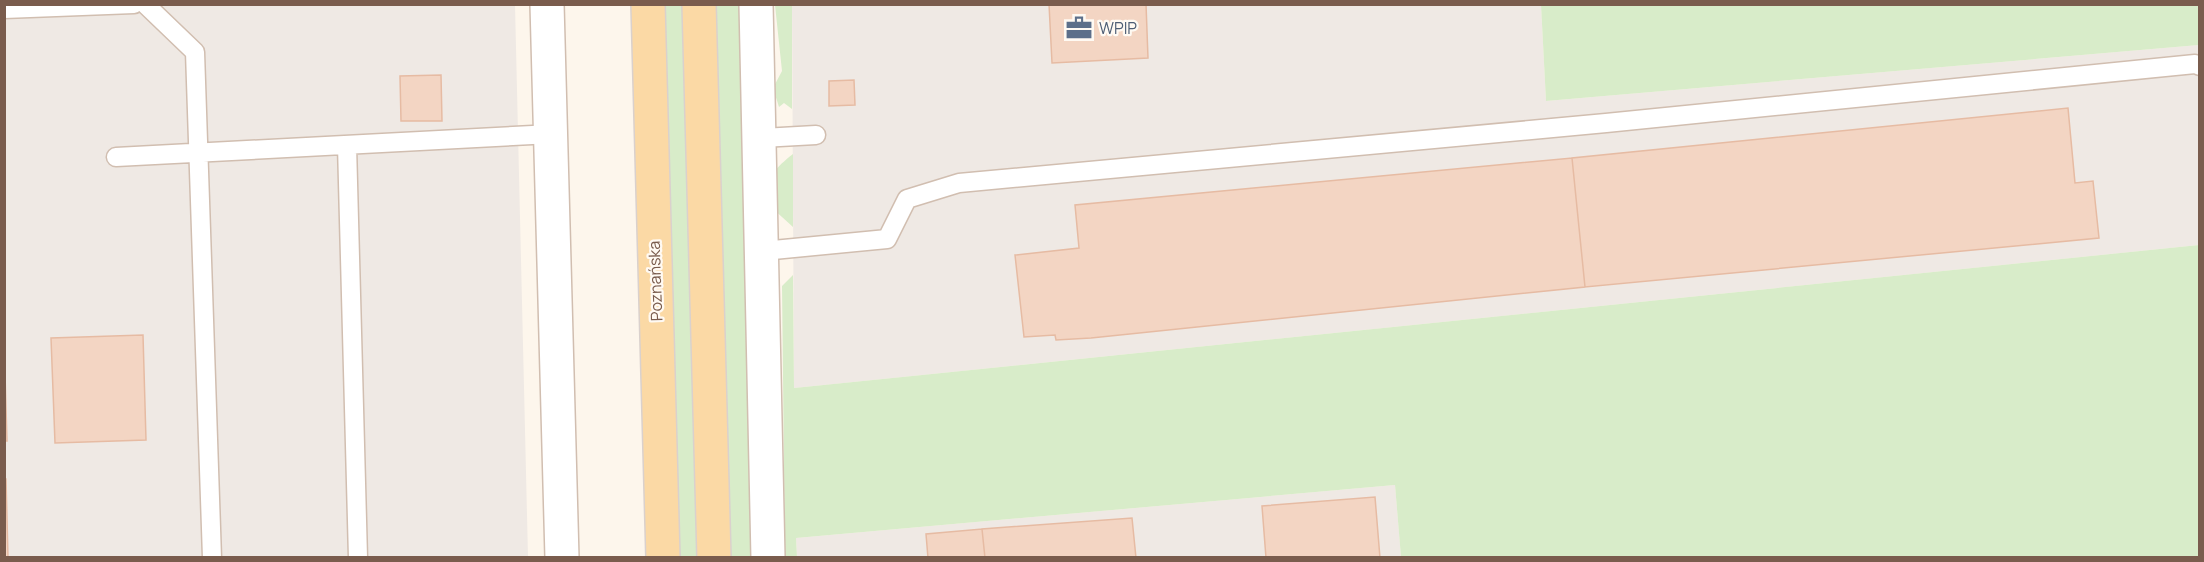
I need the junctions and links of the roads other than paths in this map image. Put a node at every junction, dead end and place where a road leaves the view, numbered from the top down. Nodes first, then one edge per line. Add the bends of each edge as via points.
1 (134, 4) edge
2 (144, 4) edge
3 (547, 4) edge
4 (648, 4) edge
5 (699, 4) edge
6 (756, 4) edge
7 (4, 9) edge
8 (2199, 66) edge
9 (552, 134) junction
10 (816, 135) dead end
11 (760, 138) junction
12 (347, 145) junction
13 (198, 152) junction
14 (116, 157) dead end
15 (763, 252) junction
16 (212, 558) edge
17 (358, 558) edge
18 (562, 558) edge
19 (663, 558) edge
20 (714, 558) edge
21 (768, 558) edge

1 - 7 lane
2 - 13 lane via 195,52
3 - 9 street
4 - 19 main road, Poznańska
5 - 20 main road
6 - 11 street
8 - 15 lane via 959,183 907,199 887,239
9 - 12 lane
9 - 18 street
10 - 11 lane
11 - 15 street
12 - 13 lane
12 - 17 lane
13 - 14 lane
13 - 16 lane
15 - 21 street

